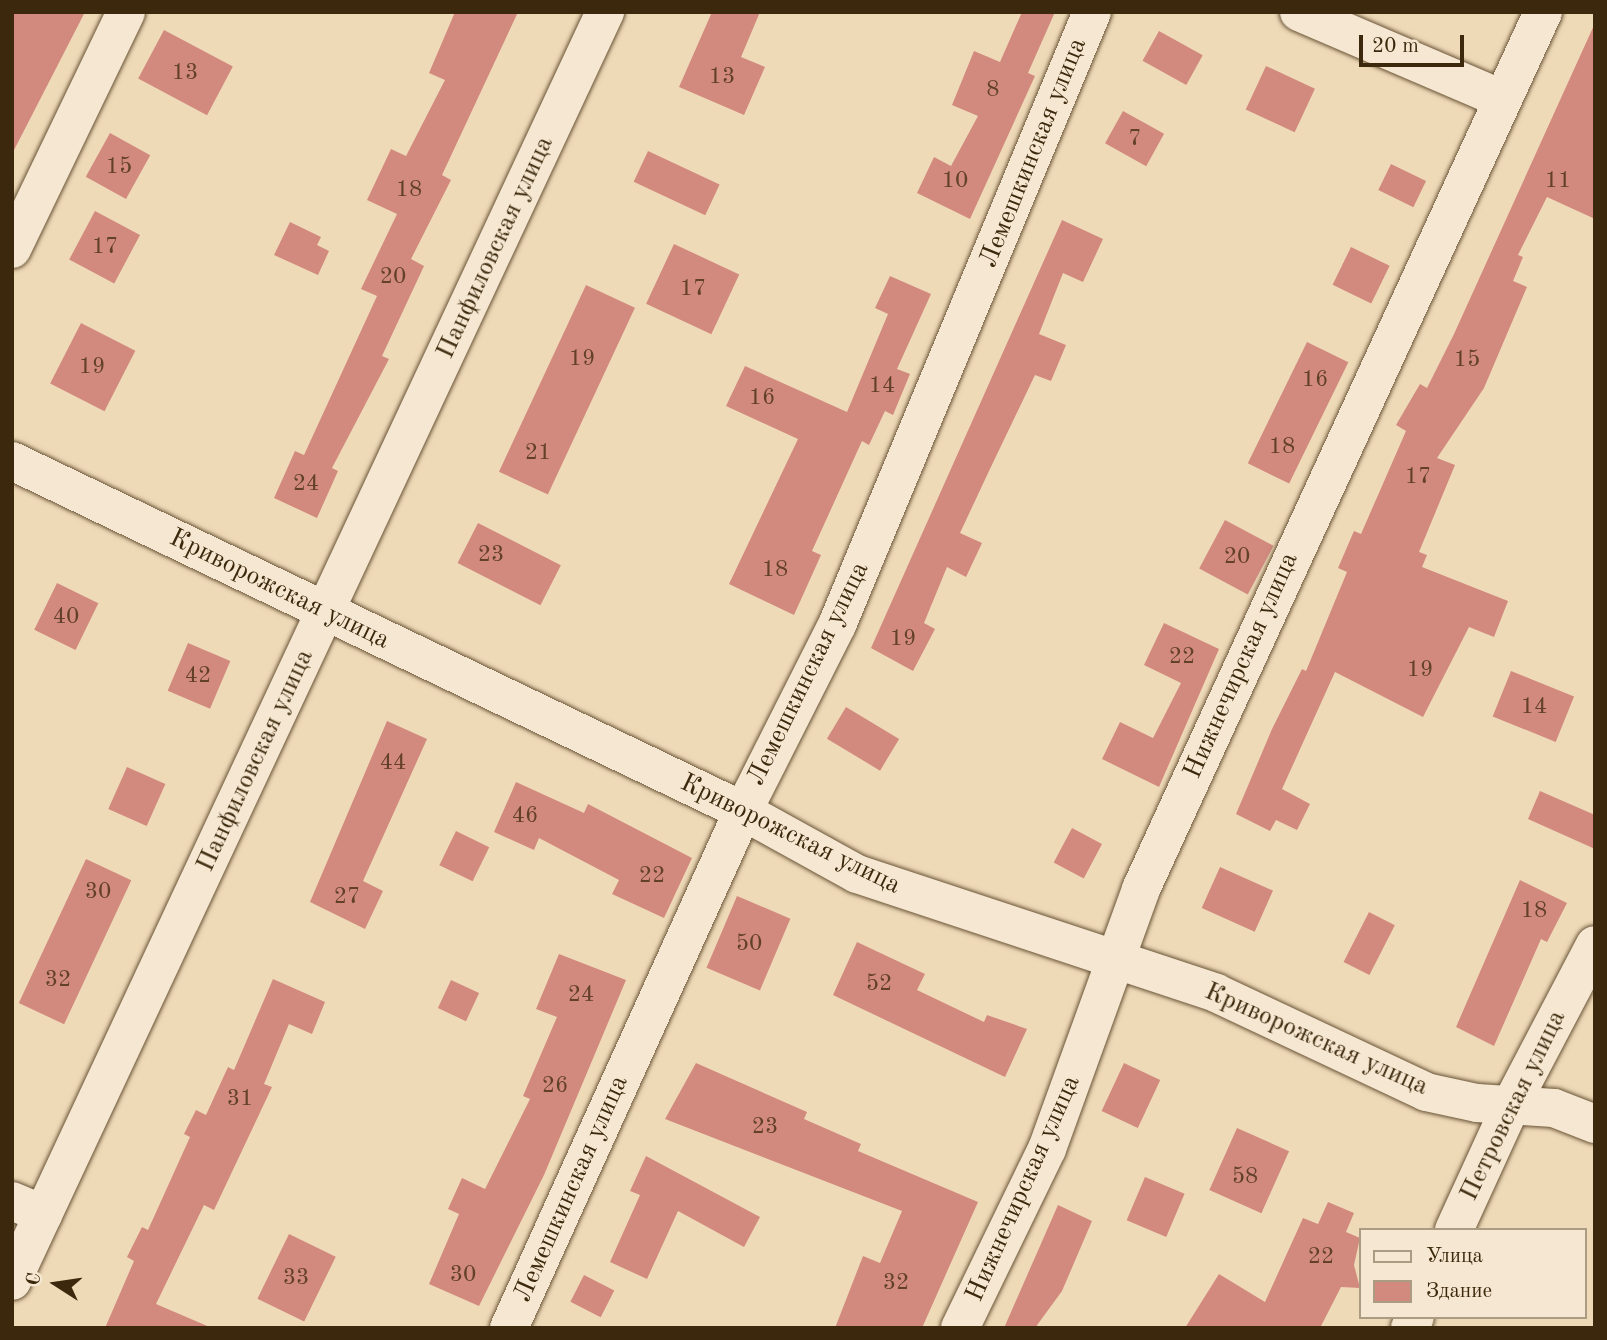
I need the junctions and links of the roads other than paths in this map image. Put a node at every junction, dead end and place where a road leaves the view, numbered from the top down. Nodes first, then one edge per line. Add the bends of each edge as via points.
1 (126, 12) edge
2 (605, 12) edge
3 (1092, 12) edge
4 (1299, 12) edge
5 (1543, 12) edge
6 (1500, 98) junction
7 (12, 249) edge
8 (12, 461) edge
9 (326, 613) junction
10 (743, 811) junction
11 (1595, 945) edge
12 (1116, 964) junction
13 (1513, 1101) junction
14 (1595, 1124) edge
15 (28, 1207) edge
16 (1455, 1228) edge
17 (12, 1281) edge
18 (509, 1328) edge
19 (960, 1328) edge

1 - 7 street
2 - 9 street, Панфиловская улица
3 - 10 street, Лемешкинская улица via 836,625
4 - 6 street
5 - 6 street, Нижнечирская улица
6 - 12 street, Нижнечирская улица via 1141,889
8 - 9 street, Криворожская улица
9 - 10 street, Криворожская улица
9 - 15 street, Панфиловская улица
10 - 12 street, Криворожская улица via 857,874
10 - 18 street, Лемешкинская улица
11 - 13 street, Петровская улица
12 - 13 street, Криворожская улица via 1216,993 1426,1092 1477,1104
12 - 19 street, Нижнечирская улица via 1047,1149
13 - 14 street, Криворожская улица via 1554,1108
13 - 16 street, Петровская улица
15 - 17 street, Панфиловская улица

